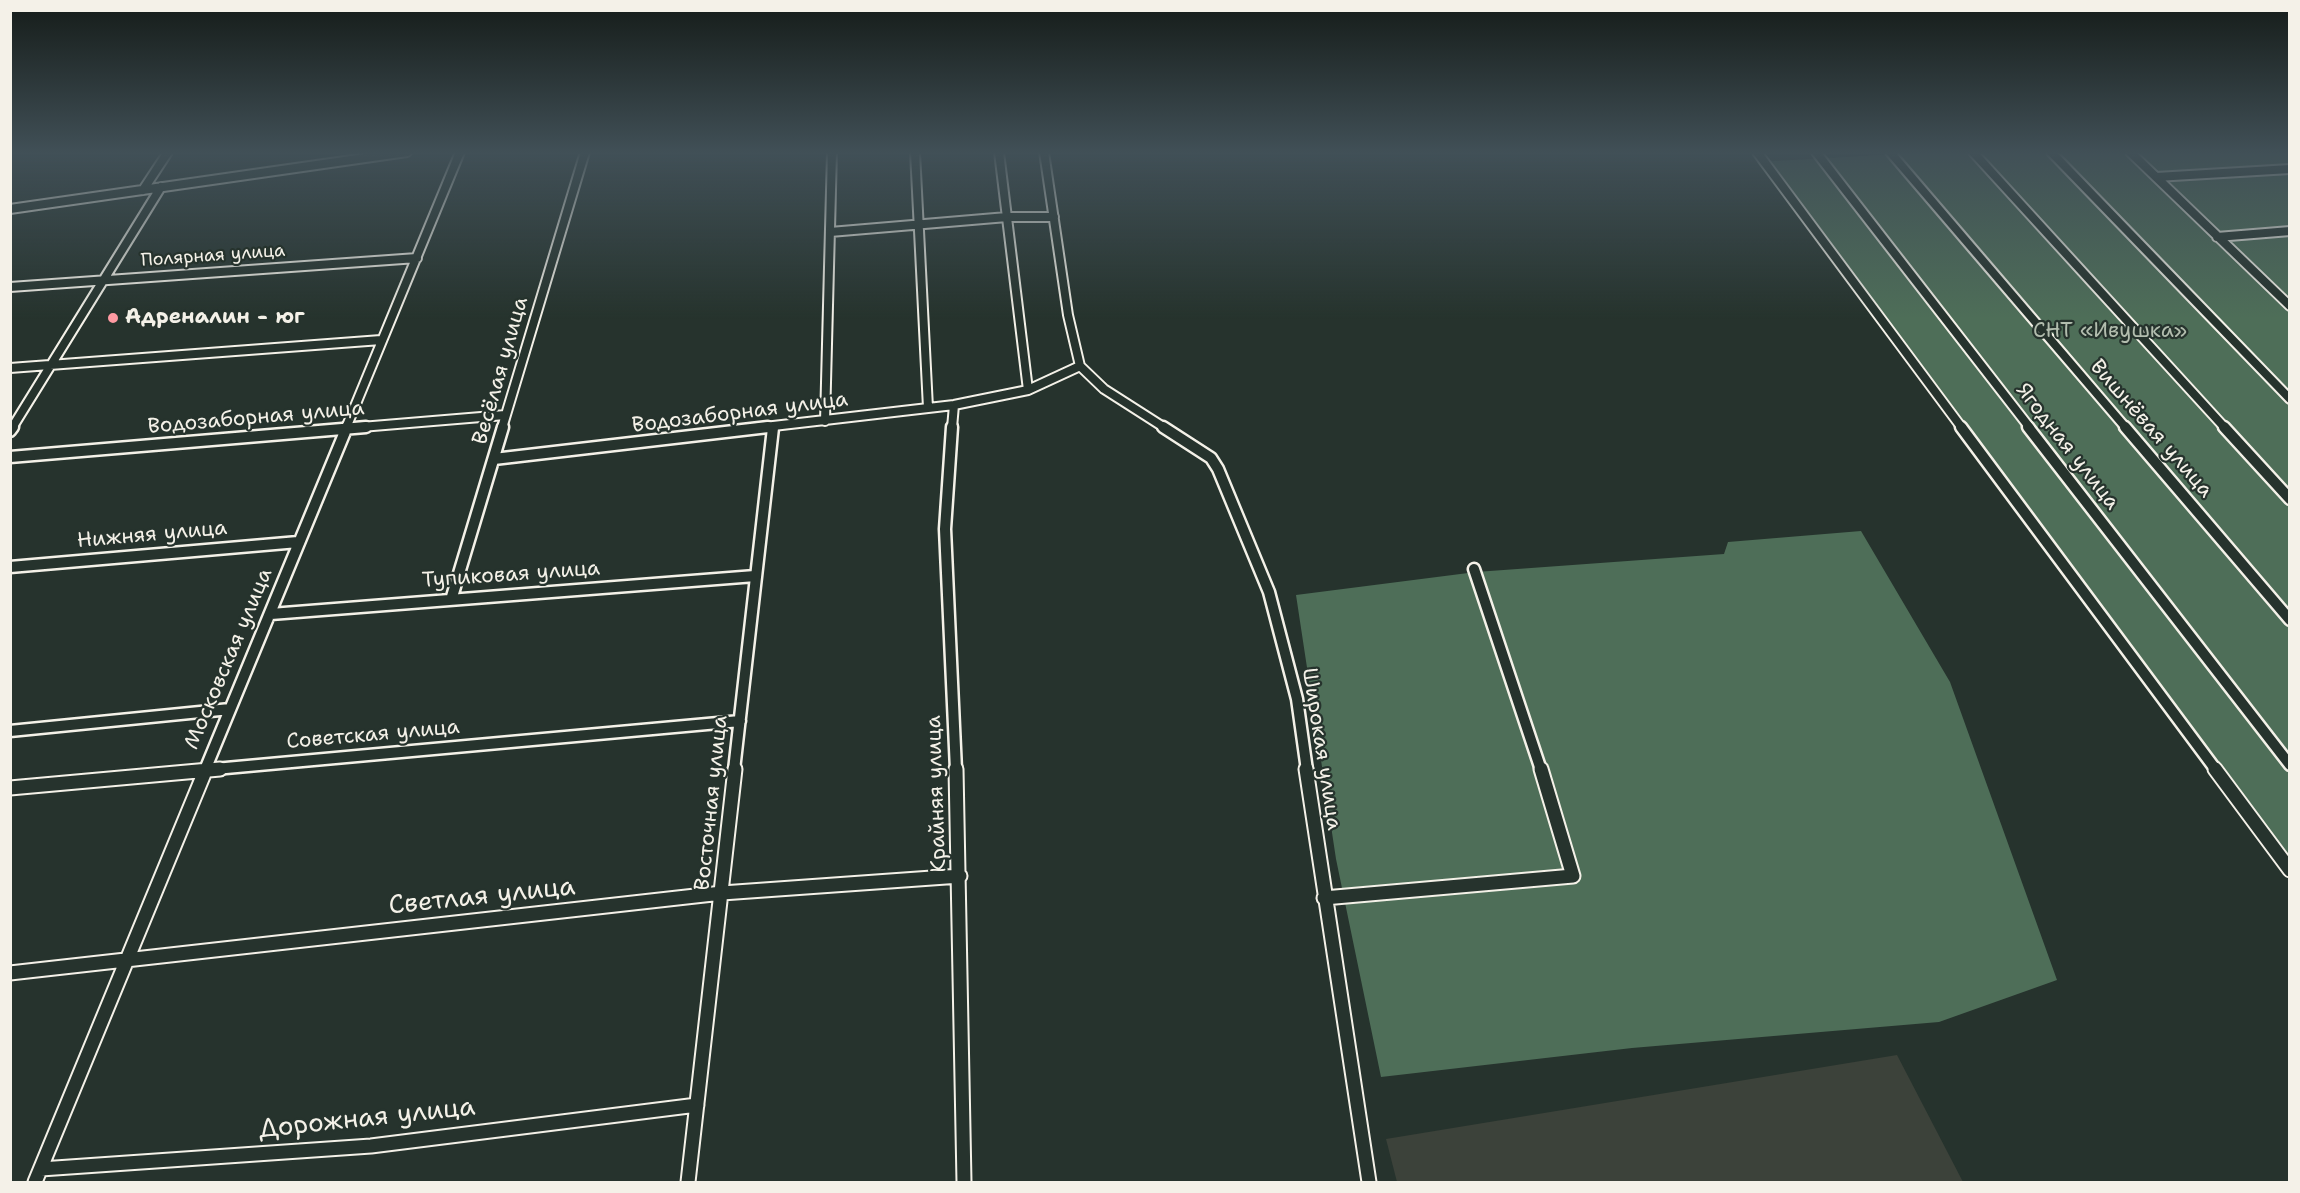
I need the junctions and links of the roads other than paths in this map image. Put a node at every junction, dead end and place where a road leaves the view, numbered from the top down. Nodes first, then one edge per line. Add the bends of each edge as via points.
1 (148, 208) edge
2 (437, 208) edge
3 (568, 208) edge
4 (831, 208) edge
5 (918, 208) edge
6 (1006, 208) edge
7 (1053, 208) edge
8 (1798, 208) edge
9 (1859, 208) edge
10 (1937, 208) edge
11 (2024, 208) edge
12 (2105, 208) edge
13 (2187, 208) edge
14 (1007, 217) junction
15 (1054, 217) junction
16 (919, 224) junction
17 (2289, 231) edge
18 (830, 232) junction
19 (2217, 237) junction
20 (417, 258) junction
21 (101, 281) junction
22 (10, 287) edge
23 (2289, 306) edge
24 (381, 340) junction
25 (51, 366) junction
26 (1080, 366) junction
27 (10, 368) edge
28 (1028, 390) junction
29 (2289, 399) edge
30 (954, 405) junction
31 (928, 408) junction
32 (505, 415) junction
33 (825, 421) junction
34 (344, 428) junction
35 (773, 428) junction
36 (10, 431) edge
37 (10, 457) edge
38 (494, 459) junction
39 (2289, 499) edge
40 (298, 542) junction
41 (10, 567) edge
42 (1474, 569) dead end
43 (755, 576) junction
44 (451, 600) junction
45 (271, 614) junction
46 (2289, 620) edge
47 (230, 709) junction
48 (740, 721) junction
49 (10, 730) edge
50 (2289, 765) edge
51 (204, 770) junction
52 (10, 788) edge
53 (2289, 870) edge
54 (960, 876) junction
55 (722, 893) junction
56 (1324, 898) junction
57 (127, 959) junction
58 (10, 973) edge
59 (697, 1105) junction
60 (38, 1176) edge
61 (688, 1182) edge
62 (964, 1182) edge
63 (1369, 1182) edge

1 - 21 street
2 - 20 street, Московская улица
3 - 32 street, Весёлая улица
4 - 18 street
5 - 16 street
6 - 14 street
7 - 15 street
8 - 53 street
9 - 50 street, Ягодная улица
10 - 46 street, Вишнёвая улица
11 - 39 street
12 - 29 street
13 - 19 street
14 - 15 street
14 - 16 street
14 - 28 street
15 - 26 street via 1068,315
16 - 18 street
16 - 31 street
17 - 19 street
18 - 33 street
19 - 23 street
20 - 21 street, Полярная улица
20 - 24 street, Московская улица
21 - 22 street, Полярная улица
21 - 25 street
24 - 25 street
24 - 34 street, Московская улица
25 - 27 street
25 - 36 street
26 - 28 street, Водозаборная улица
26 - 56 street, Широкая улица via 1104,389 1195,446 1218,469 1269,592 1296,699
28 - 30 street, Водозаборная улица
30 - 31 street, Водозаборная улица
30 - 54 street, Крайняя улица via 945,529
31 - 33 street, Водозаборная улица
32 - 34 street, Водозаборная улица
32 - 38 street, Весёлая улица
33 - 35 street, Водозаборная улица
34 - 37 street, Водозаборная улица
34 - 40 street, Московская улица
35 - 38 street, Водозаборная улица
35 - 43 street, Восточная улица
38 - 44 street, Весёлая улица
40 - 41 street, Нижняя улица
40 - 45 street, Московская улица
42 - 56 street via 1525,715 1573,876
43 - 44 street, Тупиковая улица
43 - 48 street, Восточная улица
44 - 45 street, Тупиковая улица
45 - 47 street, Московская улица
47 - 49 street
47 - 51 street, Московская улица
48 - 51 street, Советская улица
48 - 55 street, Восточная улица
51 - 52 street, Советская улица
51 - 57 street, Московская улица
54 - 55 street, Светлая улица
54 - 62 street, Крайняя улица
55 - 57 street, Светлая улица
55 - 59 street, Восточная улица
56 - 63 street, Широкая улица
57 - 58 street, Светлая улица
57 - 60 street, Московская улица
59 - 60 street, Дорожная улица via 371,1146
59 - 61 street, Восточная улица

